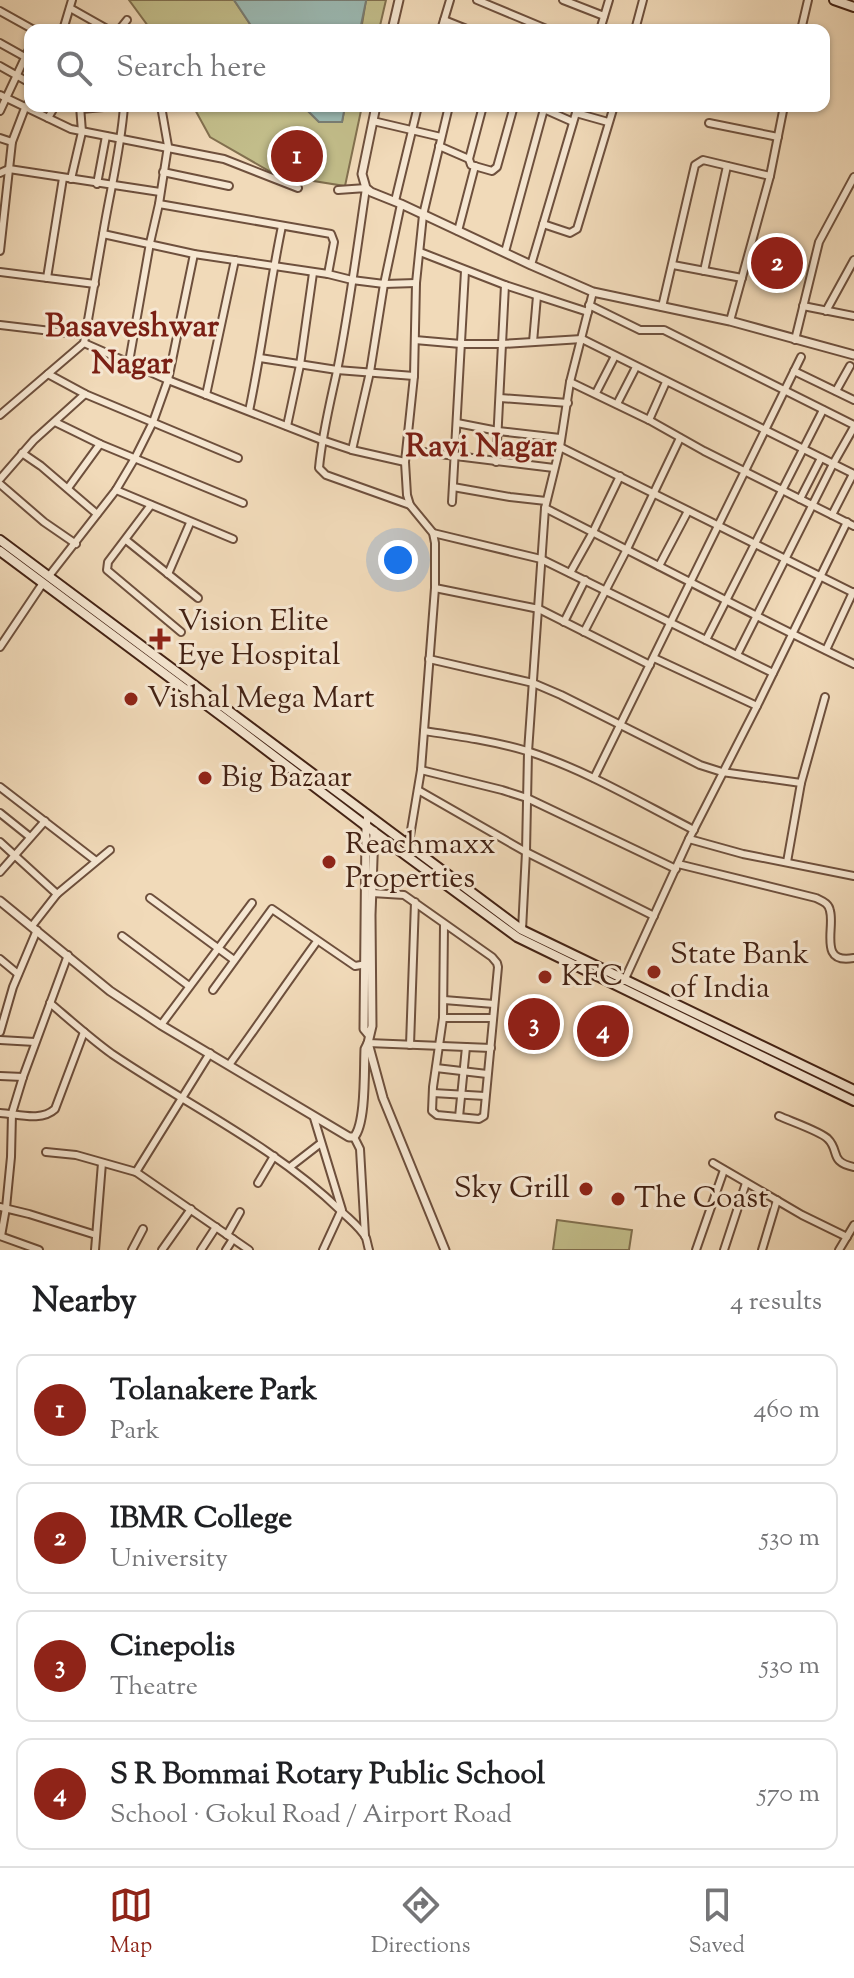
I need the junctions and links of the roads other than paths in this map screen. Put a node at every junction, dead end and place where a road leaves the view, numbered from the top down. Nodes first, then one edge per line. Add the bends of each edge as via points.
1 (72, 0) edge
2 (399, 0) edge
3 (450, 0) edge
4 (477, 0) edge
5 (563, 0) edge
6 (609, 0) edge
7 (643, 0) edge
8 (808, 0) edge
9 (834, 0) edge
10 (854, 7) edge
11 (70, 8) junction
12 (0, 11) edge
13 (604, 16) junction
14 (127, 20) dead end
15 (444, 20) junction
16 (24, 24) edge
17 (65, 24) edge
18 (93, 24) edge
19 (124, 24) edge
20 (393, 24) edge
21 (443, 24) edge
22 (454, 24) edge
23 (535, 24) edge
24 (602, 24) edge
25 (637, 24) edge
26 (802, 24) edge
27 (0, 43) edge
28 (24, 56) edge
29 (24, 59) edge
30 (1, 69) edge
31 (17, 75) junction
32 (24, 79) edge
33 (3, 97) edge
34 (24, 103) edge
35 (0, 111) edge
36 (25, 112) edge
37 (39, 112) edge
38 (52, 112) edge
39 (80, 112) edge
40 (124, 112) edge
41 (162, 112) edge
42 (375, 112) edge
43 (416, 112) edge
44 (447, 112) edge
45 (481, 112) edge
46 (512, 112) edge
47 (539, 112) edge
48 (551, 112) edge
49 (576, 112) edge
50 (582, 112) edge
51 (612, 112) edge
52 (783, 112) edge
53 (48, 118) junction
54 (373, 121) junction
55 (573, 122) junction
56 (608, 122) junction
57 (709, 123) dead end
58 (411, 130) junction
59 (82, 132) junction
60 (106, 136) junction
61 (441, 137) junction
62 (778, 137) junction
63 (0, 138) edge
64 (122, 138) junction
65 (12, 142) junction
66 (168, 146) junction
67 (439, 146) junction
68 (0, 159) edge
69 (469, 159) junction
70 (9, 161) junction
71 (475, 166) junction
72 (727, 166) junction
73 (9, 169) junction
74 (163, 172) junction
75 (0, 173) edge
76 (770, 176) junction
77 (854, 177) edge
78 (67, 178) junction
79 (97, 184) junction
80 (110, 186) junction
81 (229, 186) dead end
82 (298, 188) dead end
83 (366, 188) junction
84 (338, 190) dead end
85 (160, 192) junction
86 (398, 203) junction
87 (159, 204) junction
88 (423, 215) junction
89 (543, 224) junction
90 (282, 226) junction
91 (458, 231) junction
92 (103, 234) junction
93 (150, 243) junction
94 (0, 251) edge
95 (420, 252) junction
96 (505, 252) junction
97 (194, 254) junction
98 (235, 260) junction
99 (531, 265) junction
100 (673, 265) junction
101 (274, 266) junction
102 (853, 266) edge
103 (465, 271) junction
104 (704, 271) junction
105 (0, 272) edge
106 (313, 273) junction
107 (328, 274) junction
108 (47, 278) junction
109 (742, 278) junction
110 (352, 280) junction
111 (416, 283) junction
112 (95, 284) junction
113 (384, 284) junction
114 (505, 285) junction
115 (593, 292) junction
116 (537, 296) junction
117 (803, 306) junction
118 (662, 307) junction
119 (589, 309) junction
120 (826, 311) junction
121 (854, 316) edge
122 (730, 321) junction
123 (0, 325) edge
124 (85, 335) junction
125 (582, 339) junction
126 (415, 340) junction
127 (795, 340) junction
128 (533, 342) junction
129 (84, 343) junction
130 (461, 344) junction
131 (502, 344) junction
132 (854, 355) edge
133 (615, 356) junction
134 (801, 357) dead end
135 (260, 358) junction
136 (129, 362) junction
137 (300, 365) junction
138 (850, 366) dead end
139 (636, 367) junction
140 (337, 370) junction
141 (794, 371) junction
142 (370, 372) junction
143 (48, 374) junction
144 (414, 376) junction
145 (168, 380) junction
146 (570, 382) junction
147 (666, 382) junction
148 (784, 390) junction
149 (836, 391) junction
150 (596, 393) junction
151 (85, 394) junction
152 (206, 395) junction
153 (500, 398) junction
154 (854, 400) edge
155 (568, 403) junction
156 (617, 404) junction
157 (823, 410) junction
158 (249, 411) junction
159 (0, 415) edge
160 (649, 420) junction
161 (55, 422) junction
162 (153, 422) junction
163 (457, 423) junction
164 (287, 426) junction
165 (854, 426) edge
166 (764, 429) junction
167 (498, 431) junction
168 (560, 438) junction
169 (680, 438) junction
170 (322, 440) junction
171 (100, 444) junction
172 (560, 447) junction
173 (804, 449) junction
174 (352, 450) junction
175 (407, 450) junction
176 (22, 453) junction
177 (455, 457) junction
178 (135, 458) junction
179 (238, 458) dead end
180 (821, 458) junction
181 (405, 462) junction
182 (496, 462) junction
183 (833, 464) junction
184 (554, 468) junction
185 (744, 471) junction
186 (854, 474) edge
187 (620, 476) junction
188 (0, 482) edge
189 (453, 487) junction
190 (68, 488) junction
191 (116, 490) junction
192 (782, 490) junction
193 (654, 493) junction
194 (800, 499) junction
195 (452, 502) dead end
196 (243, 503) dead end
197 (546, 504) junction
198 (151, 505) junction
199 (410, 505) junction
200 (813, 505) junction
201 (688, 511) junction
202 (97, 514) junction
203 (832, 515) junction
204 (190, 523) junction
205 (852, 524) edge
206 (720, 526) junction
207 (593, 532) junction
208 (433, 533) junction
209 (233, 539) dead end
210 (0, 540) edge
211 (126, 540) junction
212 (76, 544) junction
213 (755, 544) junction
214 (627, 549) junction
215 (0, 551) edge
216 (541, 559) junction
217 (786, 560) junction
218 (659, 566) junction
219 (570, 573) junction
220 (168, 574) junction
221 (819, 577) junction
222 (46, 580) junction
223 (585, 580) junction
224 (690, 582) junction
225 (435, 588) junction
226 (606, 591) junction
227 (854, 592) edge
228 (198, 598) dead end
229 (727, 599) junction
230 (539, 609) junction
231 (757, 615) junction
232 (564, 622) junction
233 (671, 623) junction
234 (181, 632) dead end
235 (584, 632) junction
236 (791, 634) junction
237 (706, 640) junction
238 (0, 647) edge
239 (826, 650) junction
240 (737, 655) junction
241 (429, 659) junction
242 (652, 662) junction
243 (854, 664) edge
244 (773, 673) junction
245 (533, 683) junction
246 (825, 697) dead end
247 (757, 706) junction
248 (620, 725) junction
249 (424, 731) junction
250 (528, 752) junction
251 (421, 770) junction
252 (722, 772) junction
253 (594, 778) junction
254 (801, 783) junction
255 (0, 787) edge
256 (417, 790) junction
257 (527, 798) junction
258 (0, 813) edge
259 (372, 818) junction
260 (45, 821) junction
261 (370, 829) junction
262 (694, 830) junction
263 (30, 837) junction
264 (689, 839) junction
265 (0, 842) edge
266 (110, 850) dead end
267 (408, 851) junction
268 (526, 852) junction
269 (14, 854) junction
270 (96, 861) junction
271 (787, 862) junction
272 (677, 866) junction
273 (0, 872) edge
274 (854, 876) edge
275 (370, 887) junction
276 (57, 894) junction
277 (150, 898) dead end
278 (0, 901) edge
279 (415, 902) junction
280 (252, 903) dead end
281 (654, 916) junction
282 (444, 925) junction
283 (35, 928) junction
284 (522, 930) junction
285 (122, 936) dead end
286 (315, 944) dead end
287 (218, 949) junction
288 (68, 955) junction
289 (854, 958) edge
290 (0, 959) edge
291 (234, 960) junction
292 (367, 964) junction
293 (18, 974) junction
294 (622, 984) junction
295 (189, 986) junction
296 (213, 990) dead end
297 (0, 1000) edge
298 (444, 1000) junction
299 (50, 1003) junction
300 (494, 1004) junction
301 (7, 1005) junction
302 (443, 1018) junction
303 (493, 1018) junction
304 (161, 1025) junction
305 (0, 1032) edge
306 (84, 1032) junction
307 (368, 1039) junction
308 (0, 1040) edge
309 (35, 1042) junction
310 (410, 1045) junction
311 (439, 1045) junction
312 (466, 1047) junction
313 (491, 1048) junction
314 (210, 1053) junction
315 (229, 1065) junction
316 (436, 1068) junction
317 (463, 1072) junction
318 (487, 1074) junction
319 (0, 1076) edge
320 (23, 1077) junction
321 (854, 1090) edge
322 (433, 1093) junction
323 (461, 1095) junction
324 (485, 1096) junction
325 (182, 1098) junction
326 (854, 1101) edge
327 (0, 1113) edge
328 (12, 1113) junction
329 (779, 1116) dead end
330 (459, 1117) junction
331 (314, 1118) junction
332 (354, 1137) junction
333 (321, 1143) junction
334 (46, 1152) dead end
335 (274, 1156) junction
336 (102, 1163) junction
337 (713, 1163) dead end
338 (290, 1167) junction
339 (854, 1167) edge
340 (724, 1170) junction
341 (136, 1172) junction
342 (258, 1183) dead end
343 (746, 1183) junction
344 (777, 1200) junction
345 (3, 1208) edge
346 (191, 1209) junction
347 (240, 1212) dead end
348 (342, 1212) junction
349 (854, 1225) edge
350 (216, 1227) junction
351 (143, 1229) dead end
352 (96, 1235) junction
353 (0, 1236) edge
354 (230, 1237) junction
355 (365, 1237) junction
356 (847, 1237) junction
357 (245, 1249) edge
358 (39, 1250) edge
359 (95, 1250) edge
360 (132, 1250) edge
361 (162, 1250) edge
362 (201, 1250) edge
363 (226, 1250) edge
364 (323, 1250) edge
365 (369, 1250) edge
366 (445, 1250) edge
367 (696, 1250) edge
368 (724, 1250) edge
369 (762, 1250) edge
370 (839, 1250) edge

1 - 11 street
2 - 20 street
3 - 15 street
4 - 23 street
5 - 13 street
6 - 13 street
7 - 25 street
8 - 26 street
9 - 10 main road
11 - 17 street
11 - 18 street
12 - 16 street
13 - 24 street
14 - 19 street
15 - 21 street
15 - 22 street
27 - 28 street
29 - 31 street
30 - 31 street
31 - 32 street
31 - 33 street
33 - 34 street
33 - 35 street
36 - 65 street
37 - 53 street
38 - 53 street
39 - 59 street
40 - 64 street
41 - 66 street
42 - 54 street
43 - 58 street
44 - 61 street
45 - 69 street
46 - 71 street via 497,167 492,171
47 - 96 street
48 - 55 street
49 - 55 street
50 - 56 street
51 - 56 street
52 - 62 street
53 - 59 street
54 - 58 street
54 - 83 street via 362,174
55 - 89 street
56 - 89 street via 577,229 570,233
57 - 62 street
58 - 61 street
58 - 86 street
59 - 60 street
59 - 78 street
60 - 64 street
60 - 79 street
61 - 67 street
62 - 76 street
63 - 65 street
64 - 66 street
64 - 80 street
65 - 70 street
66 - 74 street
66 - 82 street via 224,159
67 - 69 street
67 - 88 street
68 - 70 street
69 - 71 street
70 - 73 street
71 - 91 street
72 - 76 street
72 - 100 street via 703,160 695,165
72 - 104 street
73 - 75 street
73 - 78 street
73 - 94 street
74 - 81 street
74 - 85 street
76 - 109 street
77 - 117 street via 819,242
78 - 79 street
78 - 108 street
79 - 80 street
80 - 85 street
80 - 92 street
83 - 84 street
83 - 86 street
83 - 110 street
85 - 87 street
86 - 88 street
86 - 113 street
87 - 90 street
87 - 93 street
88 - 91 street
88 - 95 street
89 - 99 street
90 - 101 street
90 - 107 street via 331,234
91 - 96 street
92 - 93 street
92 - 112 street
93 - 97 street
93 - 136 street
95 - 103 street
95 - 111 street
96 - 99 street
97 - 98 street
97 - 145 street
98 - 101 street
98 - 152 street
99 - 115 street
100 - 104 street
100 - 118 street
101 - 106 street
101 - 135 street
102 - 120 street
103 - 114 street
103 - 130 street
104 - 109 street
105 - 108 street
106 - 107 street
106 - 137 street
107 - 110 street
108 - 112 street
109 - 122 street
110 - 113 street
110 - 140 street
111 - 113 street
111 - 126 street
112 - 124 street
113 - 142 street
114 - 116 street
114 - 131 street
115 - 118 street
115 - 119 street
116 - 119 street
116 - 128 street
117 - 120 street
117 - 127 street
118 - 122 street
119 - 125 street
119 - 148 street via 644,331 664,330
120 - 121 street
122 - 127 street
123 - 124 street
124 - 129 street
125 - 128 street
125 - 133 street
125 - 146 street
126 - 130 street
126 - 144 street
127 - 132 street
128 - 131 street
129 - 136 street
129 - 143 street
130 - 131 street
130 - 163 street
131 - 153 street
133 - 139 street
133 - 150 street
134 - 141 street
135 - 137 street
135 - 158 street
136 - 145 street
137 - 140 street
137 - 164 street
138 - 149 street
139 - 147 street
139 - 156 street
140 - 142 street
140 - 170 street
141 - 148 street
141 - 149 street
142 - 144 street
142 - 174 street
143 - 151 street
143 - 159 street
144 - 175 street
145 - 152 street
145 - 162 street
146 - 150 street
146 - 155 street
147 - 160 street
147 - 166 street
148 - 157 street
148 - 166 street
149 - 154 street
150 - 156 street
151 - 161 street
151 - 162 street
152 - 158 street
153 - 155 street
153 - 167 street
155 - 168 street
156 - 160 street
157 - 165 street
157 - 173 street
158 - 164 street
160 - 169 street
161 - 171 street
161 - 176 street
162 - 178 street
162 - 179 street
163 - 167 street
163 - 177 street
164 - 170 street
165 - 183 street
166 - 173 street
166 - 185 street
167 - 168 street
167 - 182 street
168 - 172 street
169 - 185 street
169 - 193 street
170 - 174 street
170 - 199 street via 320,471
171 - 178 street
171 - 190 street
172 - 184 street
172 - 187 street
173 - 180 street
173 - 192 street
174 - 181 street
175 - 177 street
175 - 181 street
176 - 188 street
176 - 190 street
177 - 182 street
177 - 189 street
178 - 191 street
178 - 196 street
180 - 183 street
180 - 194 street
181 - 199 street
182 - 184 street
183 - 186 street
183 - 200 street
184 - 197 street
185 - 192 street
185 - 206 street
186 - 203 street
187 - 193 street
187 - 207 street
188 - 212 street
189 - 195 street
189 - 197 street
190 - 202 street
191 - 198 street
191 - 202 street
192 - 194 street
192 - 213 street
193 - 201 street
193 - 214 street
194 - 200 street
197 - 207 street
197 - 216 street
198 - 204 street
198 - 211 street
199 - 208 street
200 - 203 street
200 - 217 street
201 - 206 street
201 - 218 street
202 - 212 street
203 - 205 street
204 - 209 street
204 - 220 street
205 - 221 street
206 - 213 street
206 - 224 street
207 - 214 street
207 - 219 street
208 - 216 street
208 - 225 street
210 - 222 main road
211 - 220 street
211 - 234 street via 107,570
212 - 222 street
213 - 217 street
213 - 229 street
214 - 218 street
214 - 226 street
215 - 222 main road
216 - 219 street
216 - 230 street
217 - 221 street
217 - 231 street
218 - 224 street
219 - 223 street
220 - 228 street
221 - 227 street
221 - 236 street
222 - 238 street
222 - 259 main road
222 - 261 main road
223 - 226 street
223 - 232 street
224 - 229 street
224 - 233 street
225 - 230 street
225 - 241 street
226 - 233 street
226 - 235 street
227 - 239 street
229 - 231 street
229 - 237 street
230 - 232 street
230 - 245 street
231 - 236 street
231 - 240 street
232 - 235 street
233 - 237 street
233 - 242 street
235 - 242 street
236 - 239 street
236 - 244 street
237 - 240 street
239 - 243 street
240 - 244 street
241 - 245 street
241 - 249 street
242 - 247 street
242 - 248 street
244 - 247 street
245 - 248 street
245 - 250 street
246 - 254 street
247 - 252 street
248 - 252 street
248 - 253 street
249 - 250 street
249 - 251 street
250 - 253 street
250 - 257 street
251 - 256 street
251 - 257 street
252 - 254 street
252 - 262 street
253 - 262 street
254 - 271 street
255 - 260 street
256 - 267 street
256 - 268 street
257 - 268 street
257 - 272 street
258 - 263 street
259 - 261 street
259 - 267 main road
260 - 263 street
260 - 270 street
261 - 267 main road
261 - 275 street
262 - 264 street
263 - 269 street
264 - 271 street
264 - 272 street
265 - 269 street
266 - 270 street
267 - 284 main road
267 - 294 main road via 517,937
268 - 281 street
268 - 284 street
269 - 273 street
269 - 276 street
270 - 276 street
271 - 274 street
272 - 281 street
272 - 289 street via 823,901 831,912 831,949 843,959
275 - 279 street
275 - 292 street
276 - 283 street
277 - 287 street
278 - 283 street
279 - 282 street
279 - 310 street
280 - 287 street
281 - 294 street
282 - 298 street
282 - 300 street via 497,963
283 - 288 street
283 - 293 street
284 - 294 main road
285 - 295 street
286 - 315 street
287 - 291 street
287 - 295 street
288 - 299 street
288 - 304 street
290 - 293 street
291 - 292 street via 272,909 355,966
291 - 296 street
292 - 307 street
293 - 301 street
294 - 321 main road
294 - 326 main road
295 - 304 street
297 - 301 street
298 - 300 street
298 - 302 street
299 - 306 street
299 - 309 street
300 - 303 street
301 - 305 street
302 - 303 street
302 - 311 street
303 - 313 street
304 - 314 street
306 - 325 street
306 - 328 street via 55,1109 43,1116
307 - 310 street
307 - 332 street via 362,1119
307 - 366 street via 383,1098
308 - 309 street
309 - 320 street
310 - 311 street
311 - 312 street
311 - 316 street
312 - 313 street
312 - 317 street
313 - 318 street
314 - 315 street
314 - 325 street
315 - 331 street
316 - 317 street
316 - 322 street
317 - 318 street
317 - 323 street
318 - 324 street
319 - 320 street
320 - 328 street
322 - 323 street
322 - 330 street via 433,1114
323 - 324 street
323 - 330 street
324 - 330 street via 482,1119
325 - 335 street
325 - 341 street
327 - 328 street
328 - 345 street
329 - 339 street via 827,1138 837,1158
331 - 332 street
331 - 333 street
332 - 355 street via 360,1149
333 - 338 street
333 - 348 street
334 - 336 street
335 - 338 street
335 - 342 street
336 - 341 street
336 - 352 street
337 - 340 street
338 - 348 street
340 - 343 street
340 - 367 street
341 - 346 street
343 - 344 street
343 - 368 street
344 - 356 street
344 - 369 street
345 - 352 street
345 - 353 street
346 - 350 street
346 - 361 street
347 - 354 street
348 - 355 street
348 - 364 street
349 - 356 street
350 - 354 street
350 - 362 street
351 - 360 street
352 - 359 street
353 - 358 street
354 - 357 street
354 - 363 street
355 - 365 street
356 - 370 street

